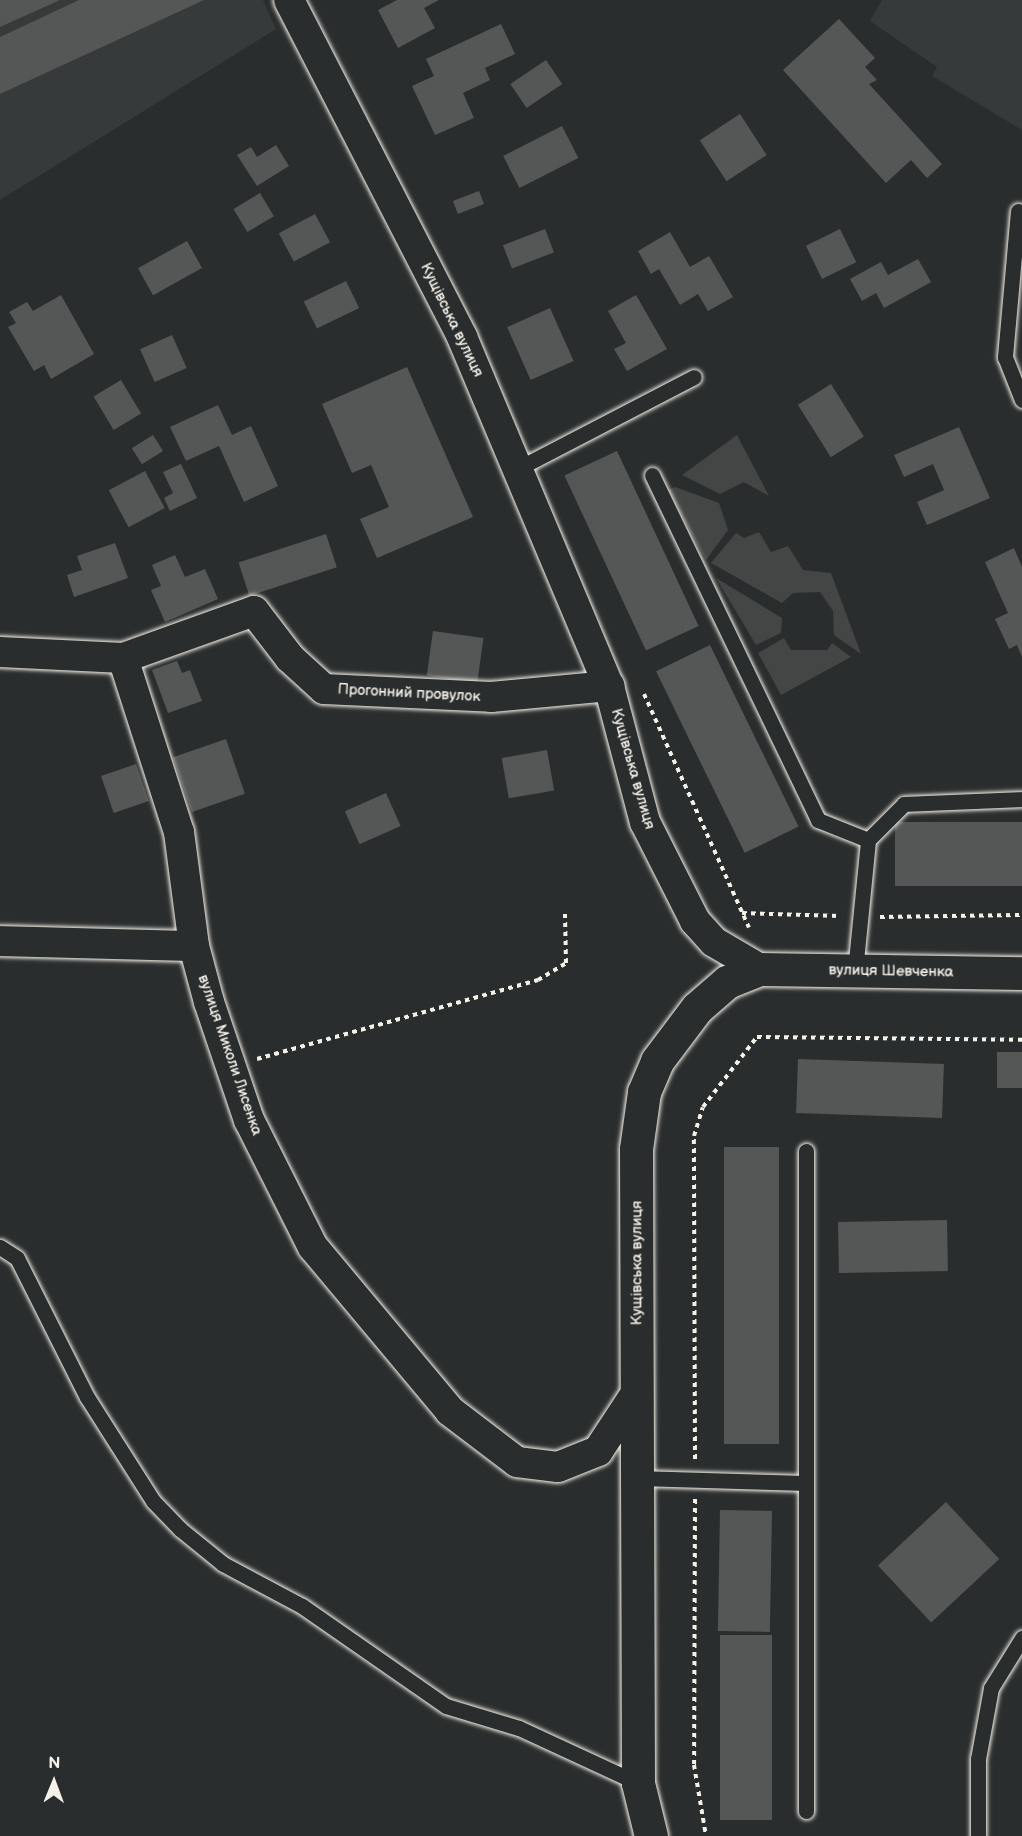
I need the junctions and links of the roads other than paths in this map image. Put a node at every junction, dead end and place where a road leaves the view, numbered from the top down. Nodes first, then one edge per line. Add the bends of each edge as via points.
1 (289, 0) edge
2 (1018, 211) dead end
3 (694, 377) dead end
4 (1022, 400) edge
5 (519, 468) junction
6 (652, 475) dead end
7 (0, 652) edge
8 (123, 658) junction
9 (609, 686) junction
10 (1022, 799) edge
11 (868, 840) junction
12 (0, 941) edge
13 (194, 946) junction
14 (760, 969) junction
15 (855, 971) junction
16 (1022, 973) edge
17 (806, 1151) dead end
18 (0, 1247) edge
19 (638, 1390) junction
20 (637, 1478) junction
21 (806, 1483) junction
22 (1022, 1638) edge
23 (638, 1783) junction
24 (806, 1811) dead end
25 (651, 1836) edge
26 (978, 1836) edge

1 - 5 street, Кущівська вулиця via 462,337
2 - 4 lane via 1005,357
3 - 5 lane
5 - 9 street, Кущівська вулиця
6 - 11 lane via 818,820
7 - 8 street, Прогонний провулок
8 - 9 street, Прогонний провулок via 254,611 290,658 324,688 491,697
8 - 13 street, вулиця Миколи Лисенка via 179,832
9 - 14 street, Кущівська вулиця via 645,822 695,921 714,942
10 - 11 lane via 904,804
11 - 15 lane
12 - 13 street
13 - 19 street, вулиця Миколи Лисенка via 253,1130 313,1247 450,1411 518,1462 558,1467 598,1451
14 - 15 street, вулиця Шевченка
14 - 19 street, Кущівська вулиця via 727,982 697,1008 657,1061 644,1092 636,1149
15 - 16 street, вулиця Шевченка
17 - 21 lane
18 - 23 lane via 17,1258 87,1397 153,1501 180,1529 223,1564 302,1606 446,1706 519,1728
19 - 20 street, Кущівська вулиця
20 - 21 lane
20 - 23 street, Кущівська вулиця
21 - 24 lane
22 - 26 lane via 991,1688 978,1759
23 - 25 street, Кущівська вулиця

